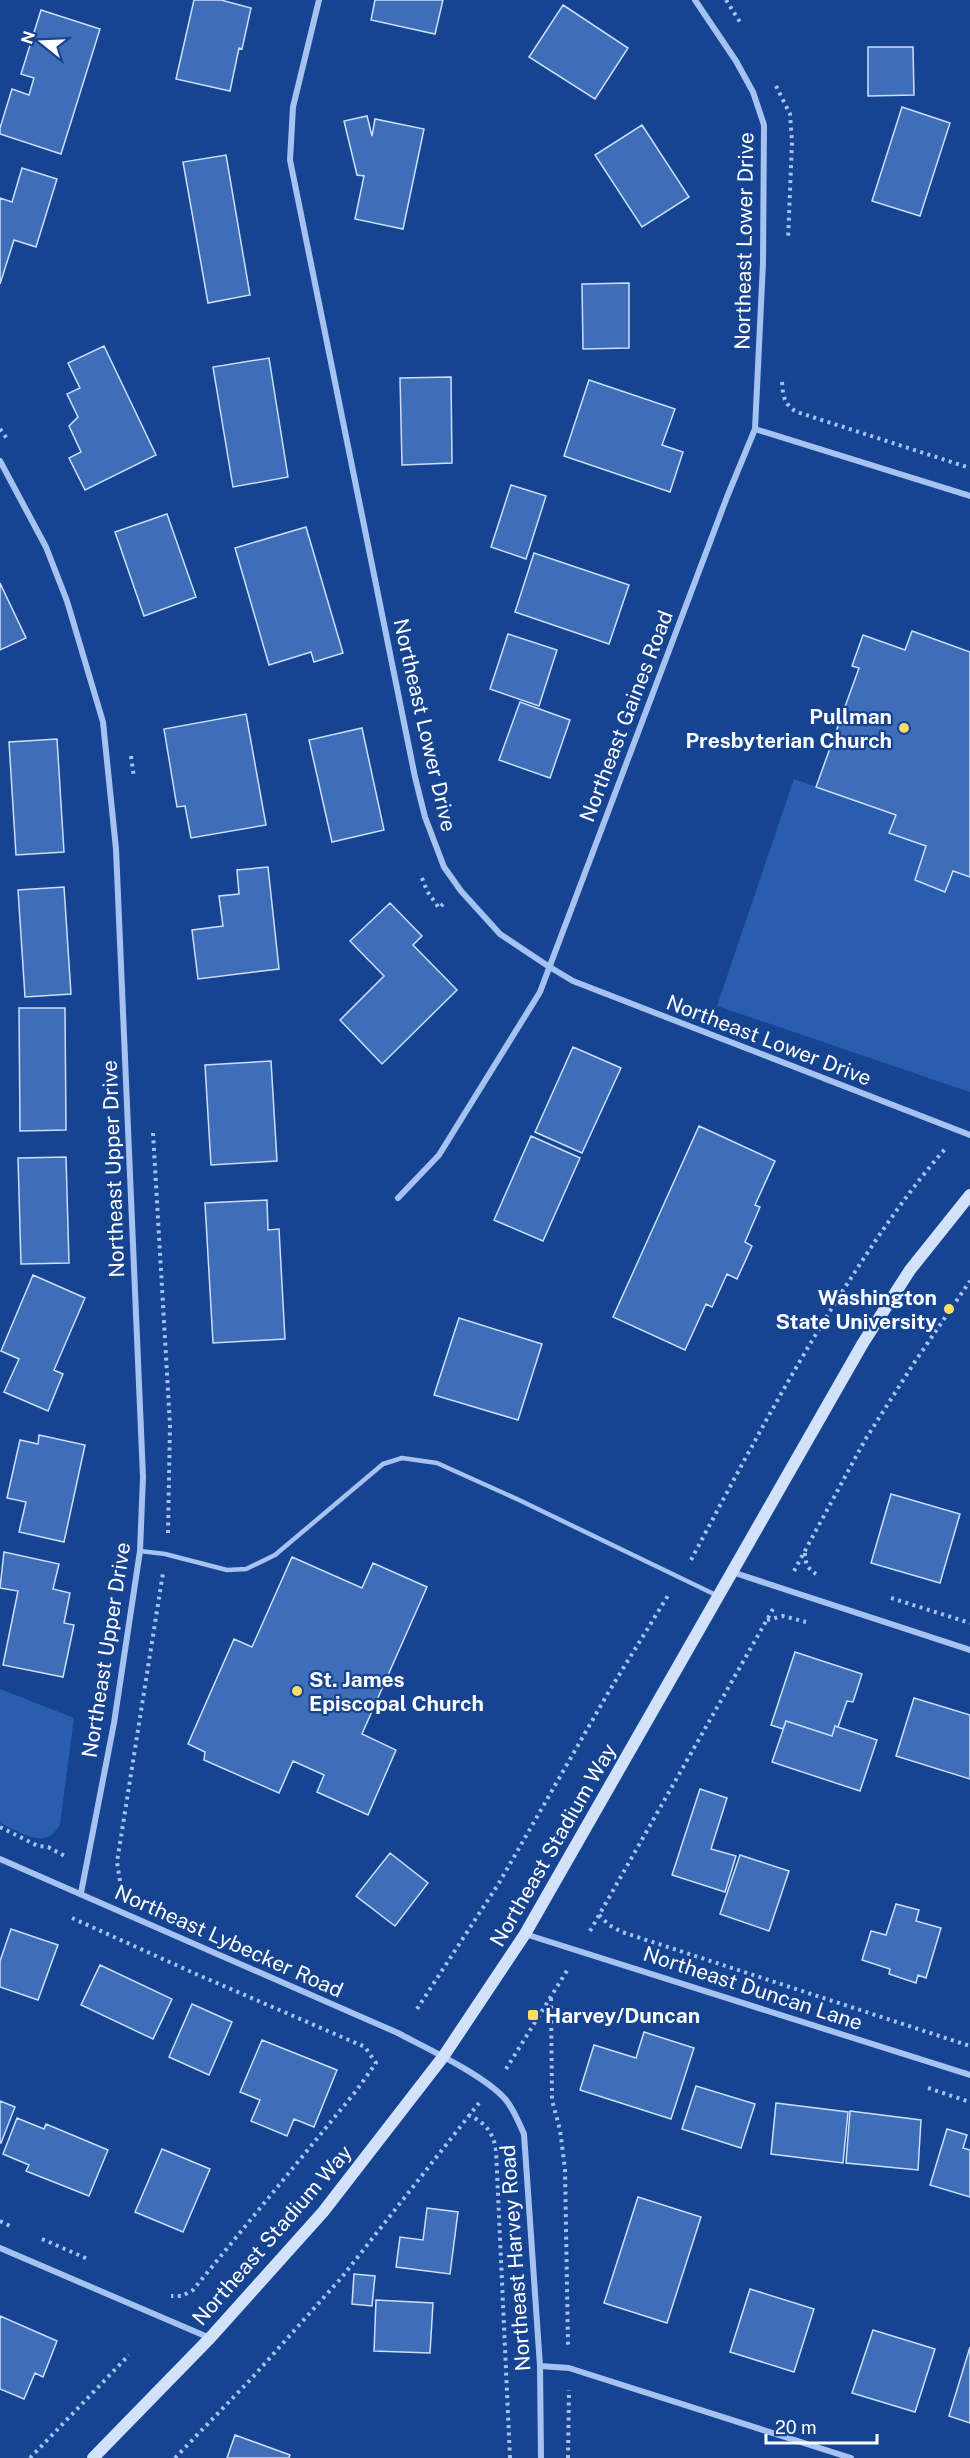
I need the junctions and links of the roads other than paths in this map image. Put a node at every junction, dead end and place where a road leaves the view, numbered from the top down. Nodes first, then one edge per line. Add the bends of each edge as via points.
1 (319, 0) edge
2 (695, 0) edge
3 (755, 429) junction
4 (0, 461) edge
5 (970, 496) edge
6 (548, 966) junction
7 (970, 1136) edge
8 (970, 1195) edge
9 (398, 1198) dead end
10 (140, 1551) junction
11 (732, 1572) junction
12 (719, 1596) junction
13 (970, 1650) edge
14 (0, 1859) edge
15 (81, 1893) junction
16 (525, 1934) junction
17 (443, 2057) junction
18 (970, 2075) edge
19 (0, 2248) edge
20 (210, 2338) junction
21 (540, 2366) junction
22 (93, 2458) edge
23 (541, 2458) edge
24 (851, 2458) edge

1 - 6 street, Northeast Lower Drive via 293,107 290,160 415,777 444,867 500,934
2 - 3 street, Northeast Lower Drive via 748,81 764,125 763,263
3 - 5 street
3 - 6 street, Northeast Gaines Road
4 - 10 street, Northeast Upper Drive via 46,547 67,601 103,722 117,861 143,1477
6 - 7 street, Northeast Lower Drive via 573,981
6 - 9 street, Northeast Gaines Road via 540,992 439,1155
8 - 11 main road, Northeast Stadium Way via 910,1270 863,1343
10 - 12 lane via 227,1570 246,1569 275,1555 383,1464 402,1458 437,1463
10 - 15 street, Northeast Upper Drive via 114,1723
11 - 12 main road, Northeast Stadium Way
11 - 13 street
12 - 16 main road, Northeast Stadium Way
14 - 15 street, Northeast Lybecker Road
15 - 17 street, Northeast Lybecker Road via 398,2033
16 - 17 main road, Northeast Stadium Way
16 - 18 street, Northeast Duncan Lane
17 - 20 main road, Northeast Stadium Way via 323,2212
17 - 21 street, Northeast Harvey Road via 507,2101 524,2133
19 - 20 street
20 - 22 main road, Northeast Stadium Way
21 - 23 street, Northeast Harvey Road
21 - 24 street via 569,2368

